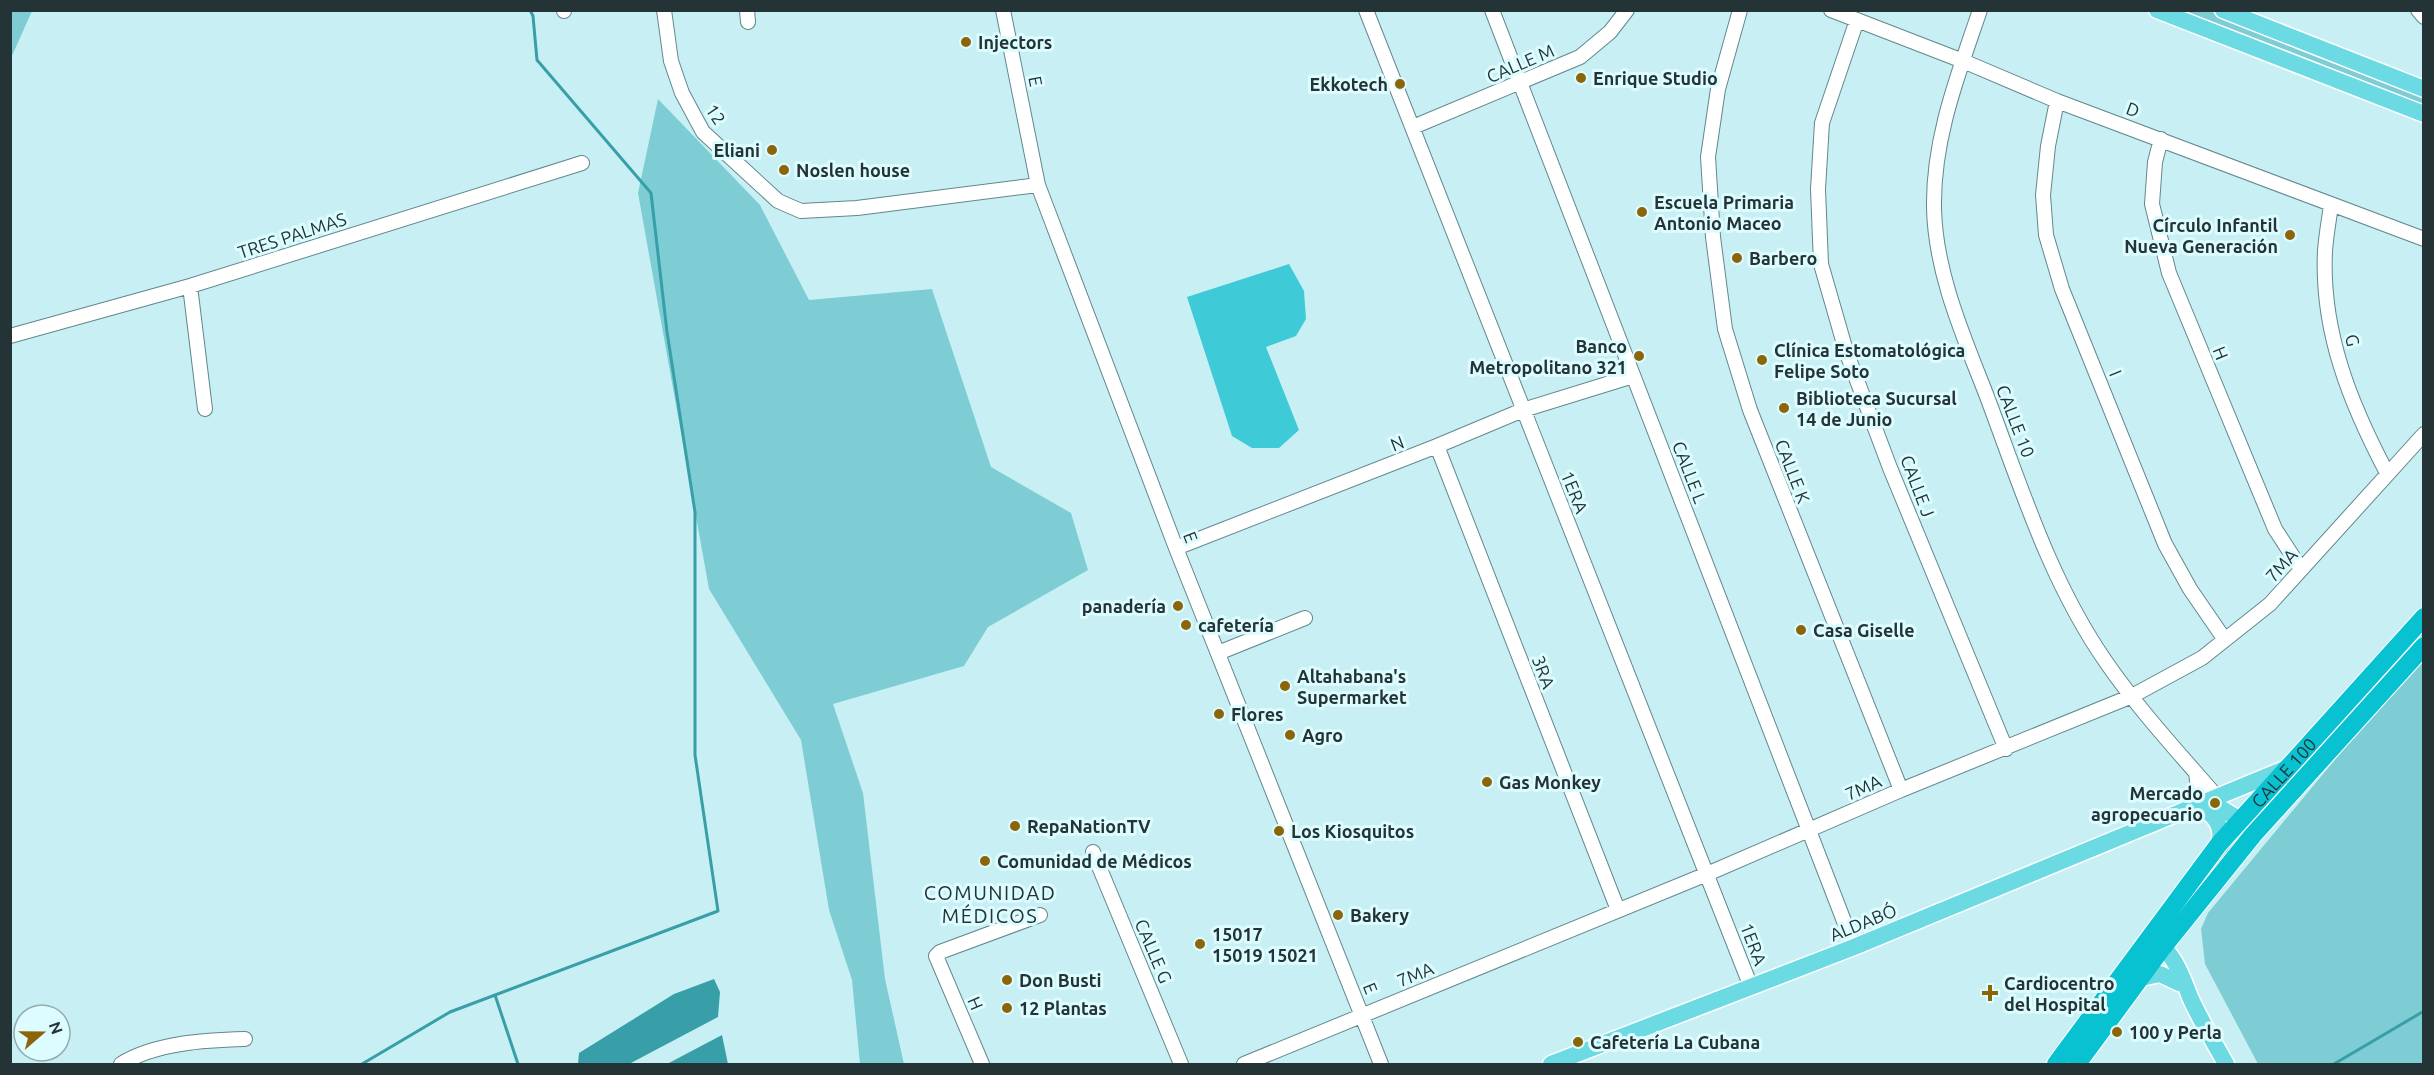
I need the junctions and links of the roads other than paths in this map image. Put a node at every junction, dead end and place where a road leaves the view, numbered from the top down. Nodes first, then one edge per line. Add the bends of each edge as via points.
1 (664, 10) edge
2 (1003, 10) edge
3 (1366, 10) edge
4 (1492, 10) edge
5 (1627, 10) edge
6 (1740, 10) edge
7 (1831, 10) edge
8 (1980, 10) edge
9 (2157, 10) edge
10 (2223, 10) edge
11 (2418, 10) edge
12 (2424, 17) edge
13 (1857, 20) junction
14 (1963, 61) junction
15 (1521, 83) junction
16 (2424, 89) edge
17 (2057, 101) junction
18 (2424, 114) edge
19 (1413, 127) junction
20 (2161, 139) junction
21 (582, 162) dead end
22 (1038, 185) junction
23 (2331, 206) junction
24 (2424, 239) edge
25 (190, 286) junction
26 (10, 336) edge
27 (1633, 376) junction
28 (205, 409) dead end
29 (1523, 410) junction
30 (2424, 434) edge
31 (1437, 447) junction
32 (2387, 473) junction
33 (1176, 548) junction
34 (2301, 569) junction
35 (2424, 617) edge
36 (1305, 618) dead end
37 (2224, 640) junction
38 (2424, 646) edge
39 (1218, 653) junction
40 (2132, 696) junction
41 (2006, 749) junction
42 (2288, 768) junction
43 (2196, 773) junction
44 (1901, 790) junction
45 (2218, 798) junction
46 (2194, 809) junction
47 (2240, 820) junction
48 (1810, 830) junction
49 (2253, 835) junction
50 (2219, 844) junction
51 (1093, 852) dead end
52 (1707, 874) junction
53 (1618, 910) junction
54 (1040, 915) dead end
55 (2183, 921) junction
56 (2157, 941) junction
57 (1854, 947) junction
58 (2141, 978) junction
59 (1751, 987) junction
60 (2185, 987) junction
61 (1362, 1015) junction
62 (245, 1039) dead end
63 (121, 1065) edge
64 (982, 1065) edge
65 (1181, 1065) edge
66 (1244, 1065) edge
67 (1381, 1065) edge
68 (1551, 1065) edge
69 (2056, 1065) edge
70 (2077, 1065) edge
71 (2226, 1065) edge

1 - 22 street, 12 via 671,61 682,93 704,132 778,201 790,207 801,211 857,208
2 - 22 street, E
3 - 19 street, 1ERA
4 - 15 street, CALLE L
5 - 15 street, CALLE M via 1610,32 1580,57
6 - 44 street, CALLE K via 1718,89 1708,157 1725,328 1750,410
7 - 13 street, D
8 - 14 street, CALLE 10
9 - 18 main road
10 - 16 main road
11 - 12 street
13 - 14 street, D
13 - 41 street, CALLE J via 1822,123 1818,189 1821,264 1846,351 1890,468
14 - 17 street, D
14 - 40 street, CALLE 10 via 1944,121 1935,170 1937,247 1964,338 2051,564 2105,662
15 - 19 street, CALLE M
15 - 27 street, CALLE L
17 - 20 street, D
17 - 37 street, I via 2043,195 2046,236 2062,289 2165,544
19 - 29 street, 1ERA
20 - 23 street, D
20 - 34 street, H via 2152,204 2169,273 2275,529
21 - 25 street, TRES PALMAS
22 - 33 street, E
23 - 24 street, D
23 - 32 street, G via 2325,251 2331,326 2344,381
25 - 26 street, TRES PALMAS
25 - 28 street
27 - 29 street, N
27 - 48 street, CALLE L
29 - 31 street, N
29 - 52 street, 1ERA
30 - 32 street, 7MA
31 - 33 street, N
31 - 53 street, 3RA
32 - 34 street, 7MA
33 - 39 street, E
34 - 37 street, 7MA via 2270,604
35 - 42 highway, CALLE 100
36 - 39 street
37 - 40 street, 7MA via 2202,658
38 - 49 highway, CALLE 100
39 - 61 street, E
40 - 41 street, 7MA
40 - 43 street, CALLE 10
41 - 44 street, 7MA
42 - 45 main road, ALDABÓ
42 - 47 highway, CALLE 100
43 - 45 street, CALLE 10
43 - 46 street via 2199,787
44 - 48 street, 7MA
45 - 46 main road, ALDABÓ
45 - 47 main road
46 - 47 main road via 2224,810
46 - 50 main road via 2211,813 2221,831
46 - 57 main road, ALDABÓ
47 - 49 highway
47 - 50 highway, CALLE 100
48 - 52 street, 7MA
48 - 57 street, CALLE L
49 - 55 highway, CALLE 100
50 - 56 highway, CALLE 100
51 - 65 street, CALLE G
52 - 53 street, 7MA
52 - 59 street, 1ERA
53 - 61 street, 7MA
54 - 64 street, H via 936,956
55 - 56 highway, CALLE 100
55 - 60 main road via 2180,954
56 - 58 highway
56 - 60 main road via 2170,955
56 - 69 highway
57 - 59 main road, ALDABÓ
58 - 60 main road via 2160,974
58 - 70 highway
59 - 68 main road, ALDABÓ
60 - 71 main road
61 - 66 street, 7MA
61 - 67 street, E
62 - 63 street via 200,1041 139,1053

